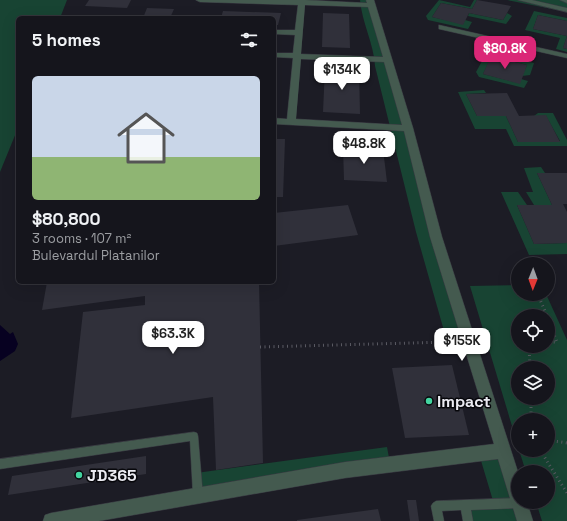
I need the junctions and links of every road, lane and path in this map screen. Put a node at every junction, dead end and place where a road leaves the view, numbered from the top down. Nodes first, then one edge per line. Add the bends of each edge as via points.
1 (200, 0) edge
2 (522, 0) edge
3 (564, 0) edge
4 (302, 1) edge
5 (567, 1) edge
6 (371, 3) edge
7 (567, 10) edge
8 (442, 27) dead end
9 (276, 32) edge
10 (299, 33) junction
11 (276, 56) edge
12 (567, 56) edge
13 (297, 57) junction
14 (387, 60) junction
15 (276, 121) edge
16 (291, 122) junction
17 (408, 128) junction
18 (448, 342) dead end
19 (260, 347) dead end
20 (555, 441) edge
21 (567, 443) edge
22 (503, 451) junction
23 (544, 457) edge
24 (0, 464) edge
25 (511, 476) edge
26 (567, 493) edge
27 (198, 496) junction
28 (511, 502) edge
29 (465, 506) junction
30 (521, 509) edge
31 (51, 521) edge
32 (439, 521) edge
33 (468, 521) edge
34 (525, 521) edge

1 - 4 street
2 - 7 street
3 - 5 street
4 - 6 street
4 - 10 street
6 - 14 street
8 - 12 street
9 - 10 street
10 - 13 street
11 - 13 street
13 - 14 street
13 - 16 street
14 - 17 street
15 - 16 street
16 - 17 street
17 - 22 street via 432,218
18 - 19 path
20 - 21 path
22 - 25 street
22 - 27 street via 390,463
23 - 26 path
24 - 27 lane via 194,436
27 - 31 street
28 - 29 lane
29 - 32 lane via 436,506
29 - 33 lane
30 - 34 street

